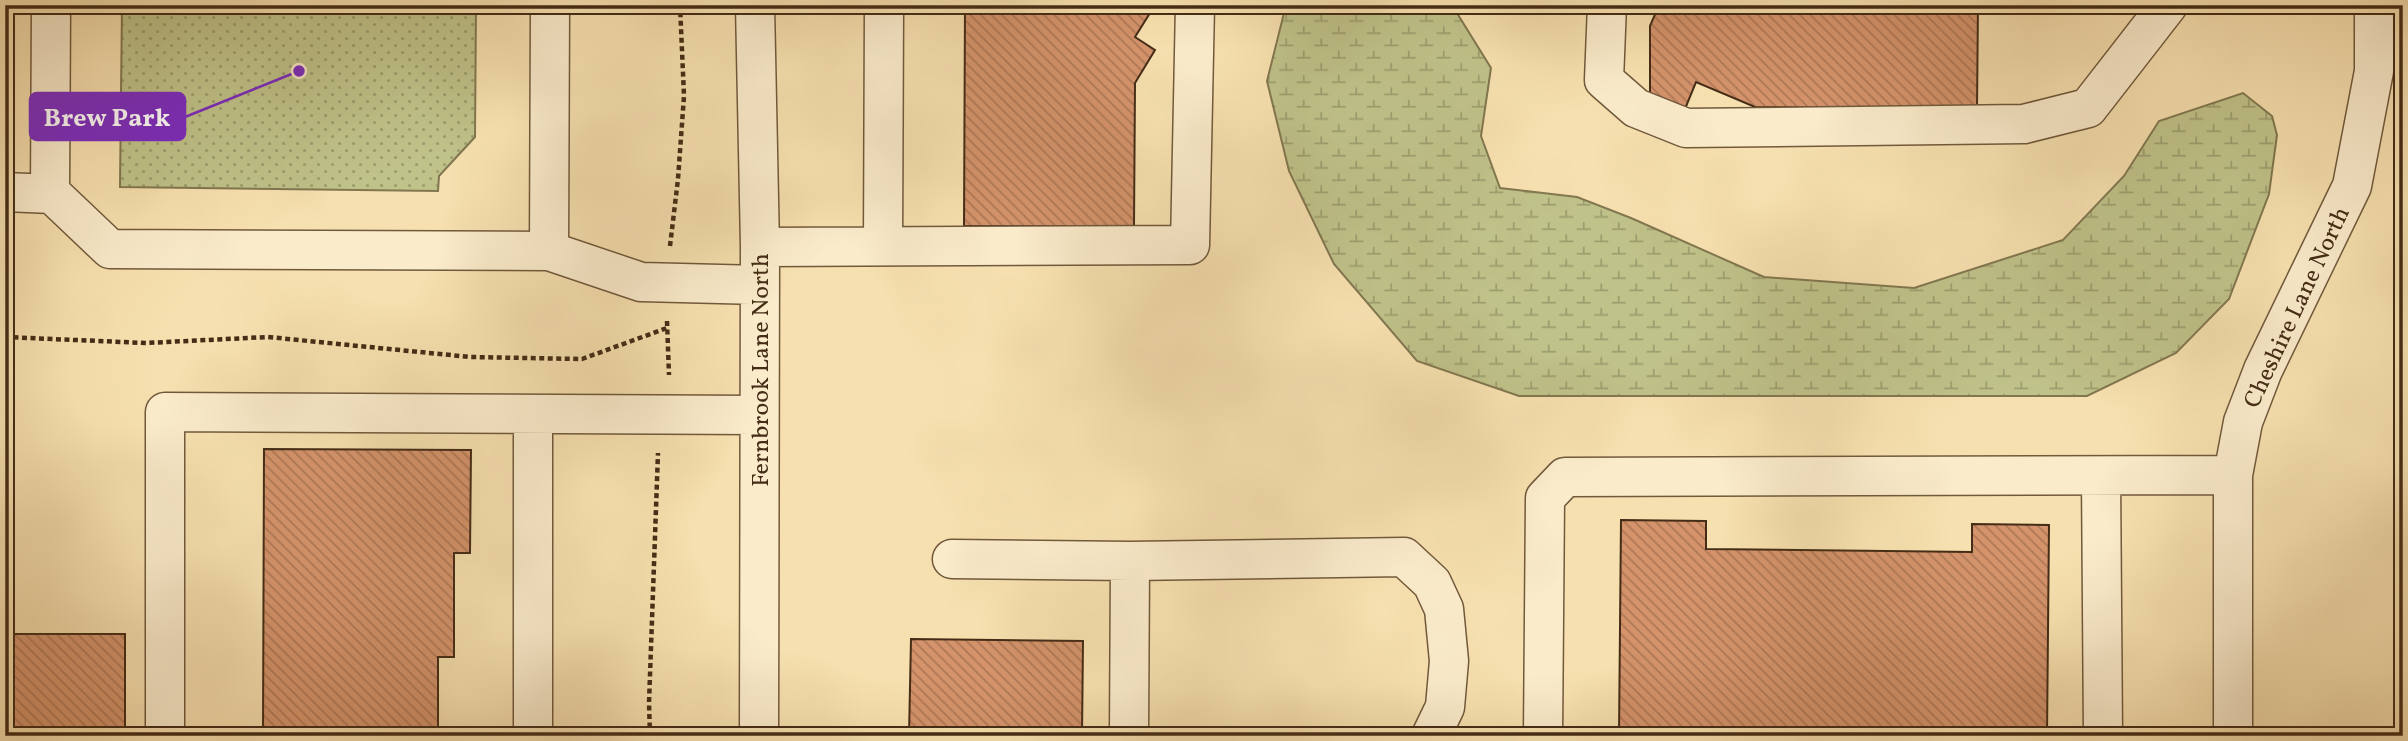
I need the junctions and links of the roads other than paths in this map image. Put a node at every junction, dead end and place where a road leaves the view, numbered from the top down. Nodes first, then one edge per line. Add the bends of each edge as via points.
1 (51, 5) edge
2 (550, 5) edge
3 (755, 5) edge
4 (884, 5) edge
5 (1195, 5) edge
6 (1607, 5) edge
7 (2168, 5) edge
8 (2374, 5) edge
9 (5, 192) edge
10 (52, 194) junction
11 (883, 246) junction
12 (760, 247) junction
13 (549, 251) junction
14 (760, 285) junction
15 (533, 414) junction
16 (759, 415) junction
17 (2233, 475) junction
18 (2101, 476) junction
19 (952, 559) dead end
20 (1130, 561) junction
21 (165, 736) edge
22 (534, 736) edge
23 (759, 736) edge
24 (1129, 736) edge
25 (1431, 736) edge
26 (1543, 736) edge
27 (2103, 736) edge
28 (2233, 736) edge

1 - 10 street
2 - 13 street
3 - 12 street, Fernbrook Lane North
4 - 11 street
5 - 11 street via 1190,245
6 - 7 street via 1604,80 1636,108 1686,128 2024,124 2088,108
8 - 17 street, Cheshire Lane North via 2374,71 2352,186 2263,370 2244,422
9 - 10 street
10 - 13 street via 110,249
11 - 12 street
12 - 14 street, Fernbrook Lane North
13 - 14 street via 641,282
14 - 16 street, Fernbrook Lane North
15 - 16 street
15 - 21 street via 165,412
15 - 22 street
16 - 23 street, Fernbrook Lane North
17 - 18 street
17 - 28 street, Cheshire Lane North
18 - 26 street via 1565,477 1545,498
18 - 27 street
19 - 20 street
20 - 24 street
20 - 25 street via 1404,557 1432,583 1444,609 1449,661 1445,707

